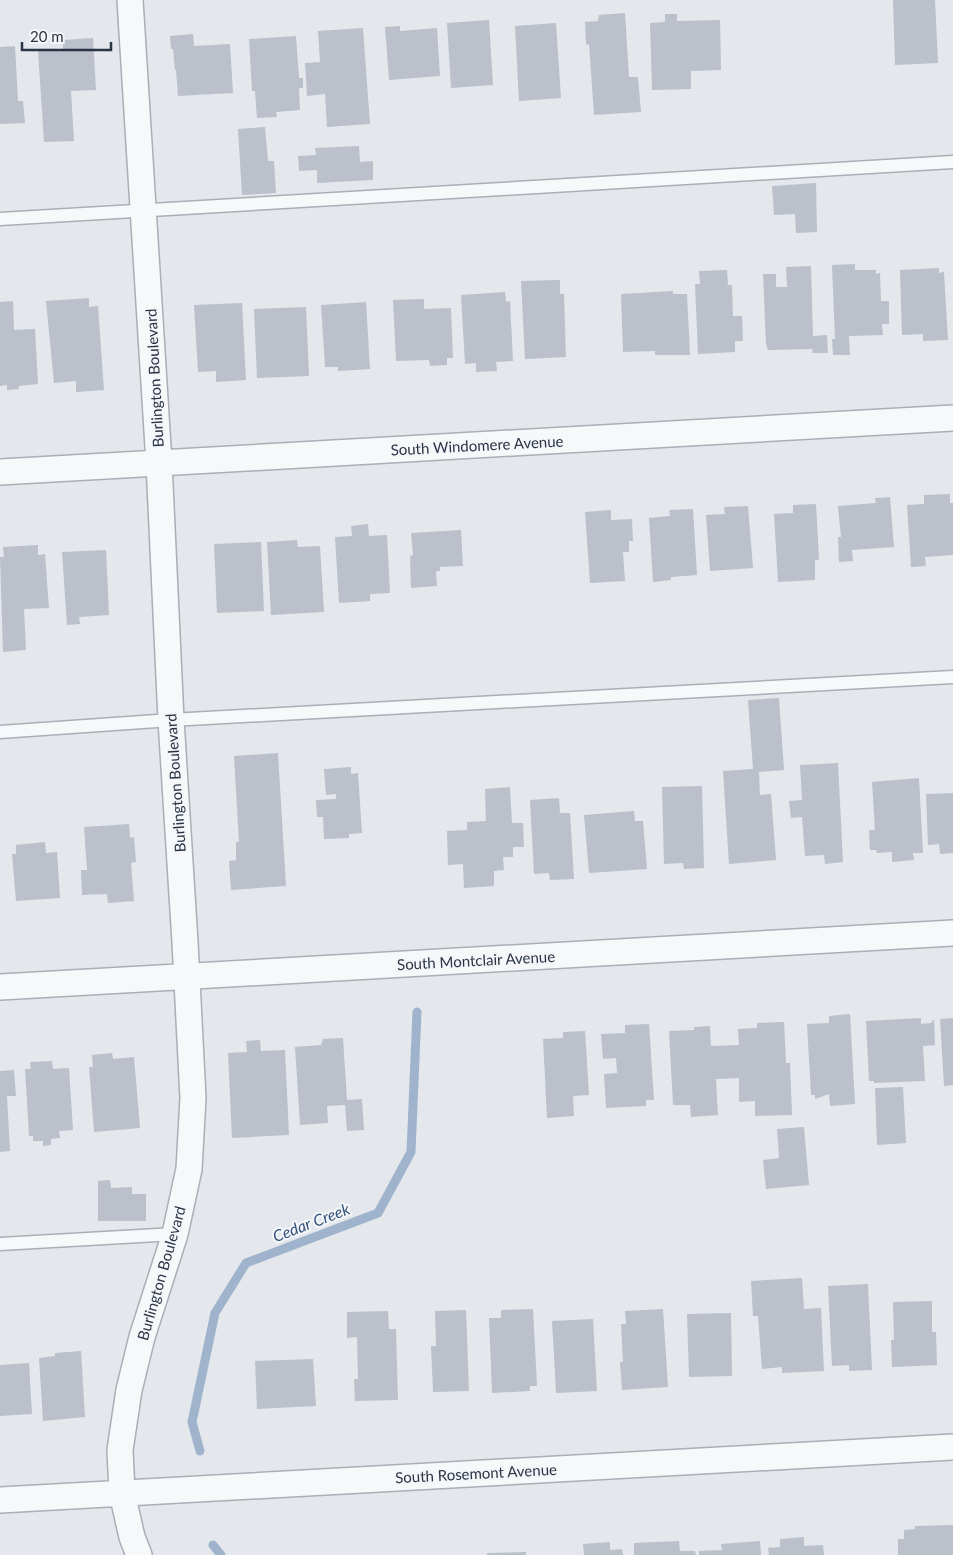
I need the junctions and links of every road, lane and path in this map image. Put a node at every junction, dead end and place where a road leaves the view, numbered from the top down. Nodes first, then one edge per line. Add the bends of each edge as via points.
1 (130, 0) edge
2 (953, 162) edge
3 (144, 211) junction
4 (0, 219) edge
5 (953, 418) edge
6 (159, 463) junction
7 (0, 472) edge
8 (953, 677) edge
9 (171, 720) junction
10 (0, 732) edge
11 (953, 933) edge
12 (187, 976) junction
13 (0, 987) edge
14 (175, 1234) junction
15 (0, 1244) edge
16 (953, 1447) edge
17 (122, 1493) junction
18 (0, 1500) edge
19 (139, 1555) edge

1 - 3 street, Burlington Boulevard
2 - 3 lane
3 - 4 lane
3 - 6 street, Burlington Boulevard
5 - 6 street, South Windomere Avenue
6 - 7 street, South Windomere Avenue
6 - 9 street, Burlington Boulevard
8 - 9 lane
9 - 10 lane
9 - 12 street, Burlington Boulevard
11 - 12 street, South Montclair Avenue
12 - 13 street, South Montclair Avenue
12 - 14 street, Burlington Boulevard via 193,1098 189,1169
14 - 15 lane
14 - 17 street, Burlington Boulevard via 142,1337 129,1390 120,1450
16 - 17 street, South Rosemont Avenue
17 - 18 street, South Rosemont Avenue
17 - 19 street, Burlington Boulevard

